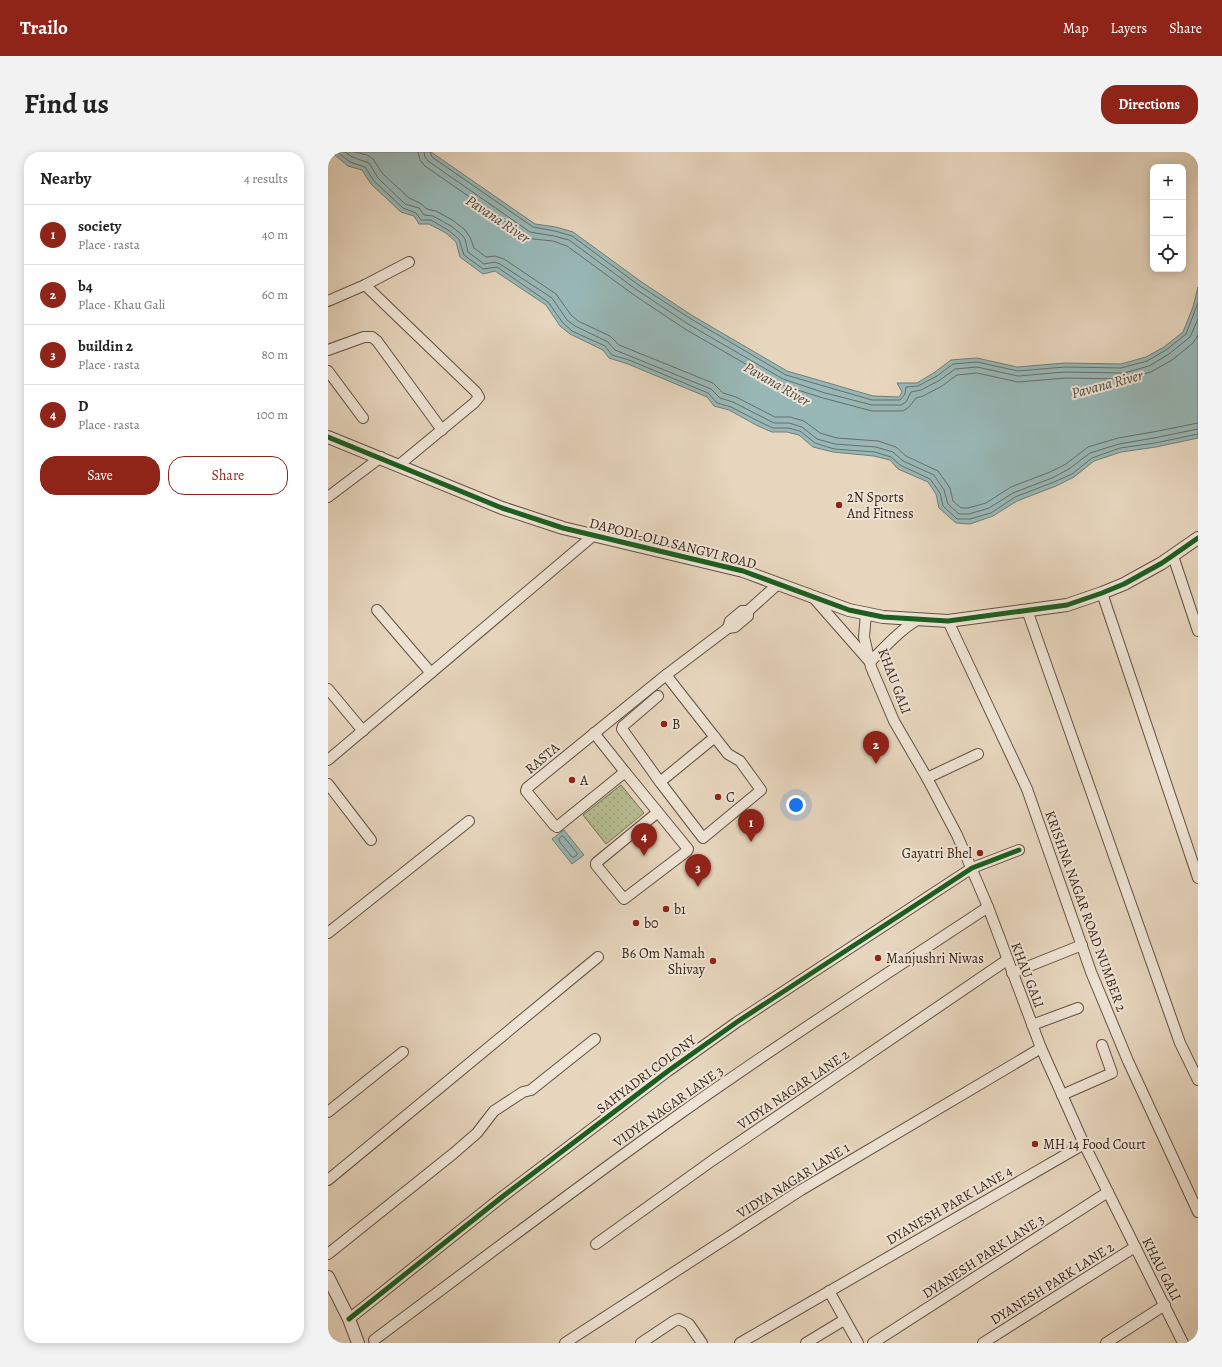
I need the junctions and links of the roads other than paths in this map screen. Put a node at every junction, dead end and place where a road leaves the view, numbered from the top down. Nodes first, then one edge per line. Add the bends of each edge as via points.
1 (409, 262) dead end
2 (365, 285) junction
3 (328, 302) edge
4 (328, 350) edge
5 (328, 371) edge
6 (363, 418) dead end
7 (442, 430) junction
8 (328, 436) edge
9 (381, 457) junction
10 (399, 465) junction
11 (328, 497) edge
12 (594, 535) junction
13 (1198, 538) edge
14 (1173, 556) junction
15 (778, 584) junction
16 (1102, 593) junction
17 (812, 596) junction
18 (377, 610) dead end
19 (1027, 610) junction
20 (866, 613) junction
21 (918, 620) junction
22 (948, 621) junction
23 (1198, 631) edge
24 (870, 662) junction
25 (431, 673) junction
26 (666, 675) junction
27 (328, 689) edge
28 (658, 696) dead end
29 (363, 731) junction
30 (594, 733) junction
31 (715, 737) junction
32 (978, 754) dead end
33 (328, 760) edge
34 (625, 772) junction
35 (927, 778) junction
36 (660, 782) junction
37 (328, 784) edge
38 (658, 812) junction
39 (469, 821) dead end
40 (371, 840) dead end
41 (1019, 850) dead end
42 (972, 868) junction
43 (1198, 878) edge
44 (988, 907) junction
45 (328, 933) edge
46 (1082, 946) junction
47 (598, 957) dead end
48 (1007, 960) junction
49 (1012, 973) junction
50 (1078, 1008) dead end
51 (1032, 1026) junction
52 (595, 1039) dead end
53 (1102, 1045) dead end
54 (1041, 1048) junction
55 (403, 1052) dead end
56 (1198, 1080) edge
57 (1062, 1095) junction
58 (328, 1112) edge
59 (1084, 1144) junction
60 (328, 1180) edge
61 (1108, 1192) junction
62 (1198, 1212) edge
63 (596, 1244) dead end
64 (1135, 1247) junction
65 (328, 1254) edge
66 (328, 1277) edge
67 (829, 1291) junction
68 (1165, 1305) junction
69 (349, 1319) junction
70 (844, 1320) junction
71 (374, 1340) dead end
72 (358, 1343) edge
73 (565, 1343) edge
74 (641, 1343) edge
75 (702, 1343) edge
76 (740, 1343) edge
77 (806, 1343) edge
78 (858, 1343) edge
79 (873, 1343) edge
80 (984, 1343) edge
81 (1106, 1343) edge
82 (1183, 1343) edge

1 - 2 street
2 - 3 street
2 - 7 street via 478,395 478,399
4 - 7 street via 364,337 372,337
5 - 6 street
7 - 10 street
8 - 9 street, DAPODI-OLD SANGVI ROAD
9 - 10 street, DAPODI-OLD SANGVI ROAD
9 - 11 street
10 - 12 street, DAPODI-OLD SANGVI ROAD via 510,510
12 - 15 street, DAPODI-OLD SANGVI ROAD via 743,572
12 - 25 street
13 - 14 street, DAPODI-OLD SANGVI ROAD
14 - 16 street, DAPODI-OLD SANGVI ROAD
14 - 23 street
15 - 17 street, DAPODI-OLD SANGVI ROAD
15 - 26 street, RASTA via 748,611 742,611 733,618 728,628
16 - 19 street, DAPODI-OLD SANGVI ROAD via 1067,605
16 - 43 street
17 - 20 street, DAPODI-OLD SANGVI ROAD via 849,610
17 - 24 street
18 - 25 street
19 - 22 street, DAPODI-OLD SANGVI ROAD
19 - 56 street via 1180,1043
20 - 21 street, DAPODI-OLD SANGVI ROAD
20 - 24 street, KHAU GALI via 864,637
21 - 22 street, DAPODI-OLD SANGVI ROAD
21 - 24 street via 899,633
22 - 46 street, KRISHNA NAGAR ROAD NUMBER 2 via 1027,789
24 - 35 street, KHAU GALI via 894,721
25 - 29 street
26 - 30 street, RASTA
26 - 31 street
27 - 29 street
28 - 36 street via 622,729
29 - 33 street
30 - 34 street
30 - 34 street, RASTA via 527,788 526,792 557,827
31 - 36 street
31 - 36 street via 731,756 740,761 761,790 705,838 702,838
32 - 35 street
34 - 38 street
35 - 42 street, KHAU GALI via 958,835
37 - 40 street
38 - 38 street via 688,850 624,899 596,863
39 - 45 street
41 - 42 street, SAHYADRI COLONY
42 - 44 street, KHAU GALI
42 - 69 street, SAHYADRI COLONY via 693,1053 502,1197
44 - 48 street, KHAU GALI
44 - 71 street, VIDYA NAGAR LANE 3 via 681,1113
46 - 49 street
46 - 62 street, KRISHNA NAGAR ROAD NUMBER 2 via 1128,1060
47 - 60 street
48 - 49 street, KHAU GALI
48 - 63 street, VIDYA NAGAR LANE 2 via 713,1160
49 - 51 street, KHAU GALI
50 - 51 street
51 - 54 street, KHAU GALI
52 - 65 street via 531,1090 494,1111 477,1133 454,1153
53 - 57 street via 1112,1073
54 - 57 street, KHAU GALI
54 - 73 street, VIDYA NAGAR LANE 1 via 801,1190
55 - 58 street
57 - 59 street, KHAU GALI
59 - 61 street, KHAU GALI
59 - 67 street, DYANESH PARK LANE 4
61 - 64 street, KHAU GALI
61 - 79 street, DYANESH PARK LANE 3
64 - 68 street, KHAU GALI
64 - 80 street, DYANESH PARK LANE 2
66 - 69 street
67 - 70 street
67 - 76 street, DYANESH PARK LANE 4
68 - 81 street
68 - 82 street, KHAU GALI
69 - 72 street
70 - 77 street
70 - 78 street
74 - 75 street via 679,1319 689,1324

